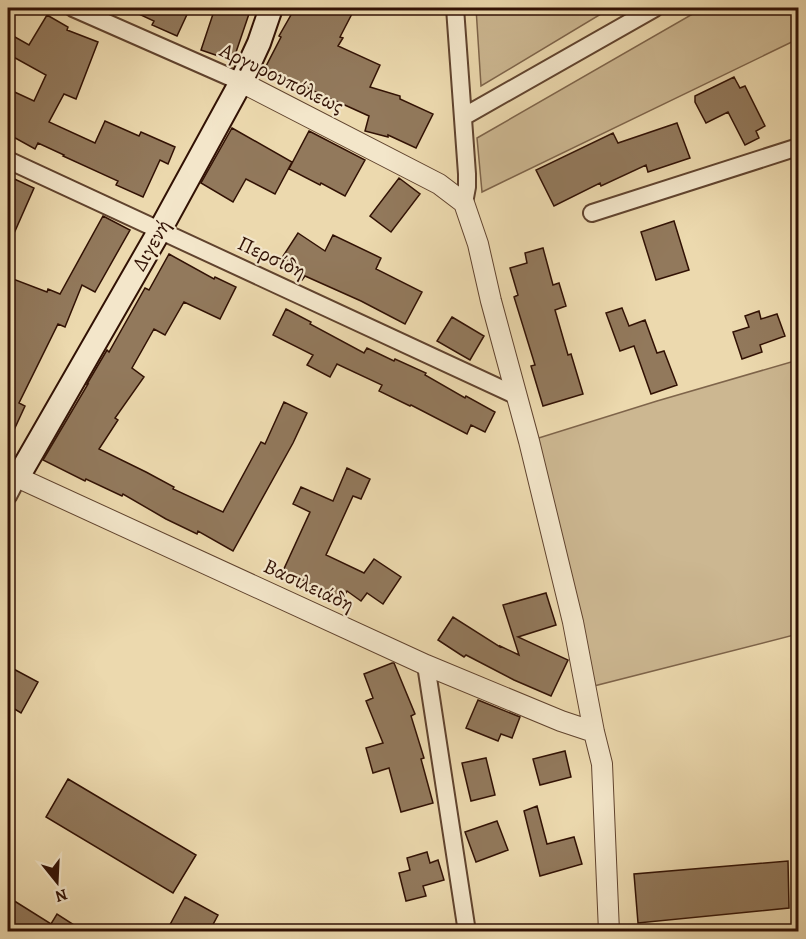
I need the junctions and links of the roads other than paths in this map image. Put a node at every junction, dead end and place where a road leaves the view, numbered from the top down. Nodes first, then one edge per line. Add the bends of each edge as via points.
1 (73, 8) edge
2 (271, 8) edge
3 (455, 8) edge
4 (655, 8) edge
5 (241, 82) junction
6 (463, 117) junction
7 (798, 147) edge
8 (8, 160) edge
9 (464, 203) junction
10 (592, 213) dead end
11 (160, 230) junction
12 (517, 396) junction
13 (11, 482) edge
14 (426, 665) junction
15 (594, 732) junction
16 (467, 932) edge
17 (609, 932) edge

1 - 5 street, Αργυρουπόλεως
2 - 5 main road, Διγενή
3 - 6 street
4 - 6 street
5 - 9 street, Αργυρουπόλεως via 439,184
5 - 11 main road, Διγενή
6 - 9 street via 467,174
7 - 10 street
8 - 11 street, Περσίδη
9 - 12 street
11 - 12 street, Περσίδη
11 - 13 main road, Διγενή
12 - 15 street via 573,622
13 - 14 street, Βασιλειάδη
14 - 15 street, Βασιλειάδη
14 - 16 street
15 - 17 street via 603,764

